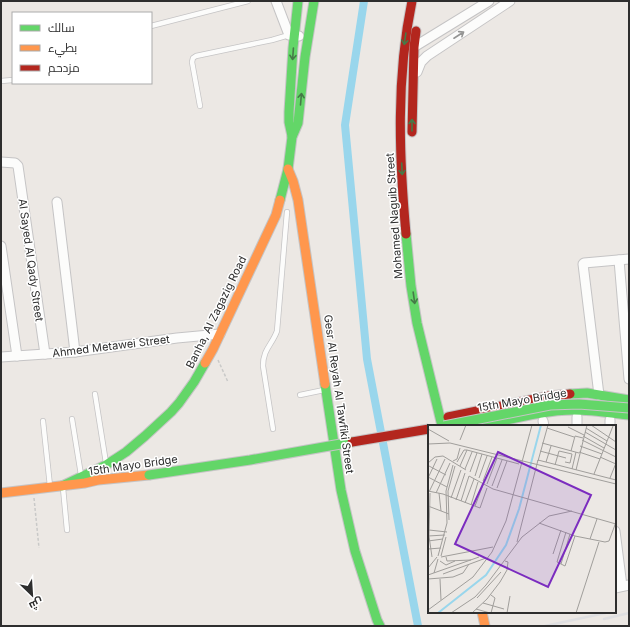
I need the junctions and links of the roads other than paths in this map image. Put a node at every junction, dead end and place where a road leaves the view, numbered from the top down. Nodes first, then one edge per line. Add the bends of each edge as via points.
1 (248, 1) edge
2 (276, 1) edge
3 (298, 1) edge
4 (314, 1) edge
5 (412, 1) edge
6 (488, 1) edge
7 (510, 1) edge
8 (420, 7) dead end
9 (152, 26) edge
10 (292, 35) junction
11 (308, 37) junction
12 (414, 47) junction
13 (12, 80) edge
14 (413, 80) junction
15 (1, 81) edge
16 (200, 106) dead end
17 (292, 136) junction
18 (412, 141) dead end
19 (1, 162) edge
20 (288, 169) junction
21 (57, 202) dead end
22 (287, 212) junction
23 (276, 215) junction
24 (301, 220) junction
25 (1, 246) edge
26 (629, 259) edge
27 (619, 260) junction
28 (427, 324) dead end
29 (220, 334) junction
30 (75, 352) junction
31 (45, 354) junction
32 (17, 356) junction
33 (1, 357) edge
34 (629, 379) edge
35 (326, 390) junction
36 (95, 394) dead end
37 (300, 394) dead end
38 (599, 395) junction
39 (629, 400) edge
40 (629, 408) edge
41 (629, 416) edge
42 (72, 419) dead end
43 (43, 421) dead end
44 (577, 422) edge
45 (543, 423) edge
46 (610, 423) edge
47 (629, 423) edge
48 (446, 424) edge
49 (484, 425) edge
50 (522, 425) edge
51 (272, 429) dead end
52 (428, 429) edge
53 (428, 436) edge
54 (118, 457) junction
55 (106, 465) junction
56 (126, 478) junction
57 (150, 478) junction
58 (83, 480) junction
59 (62, 486) junction
60 (50, 488) junction
61 (1, 493) edge
62 (67, 530) dead end
63 (616, 539) edge
64 (622, 586) edge
65 (474, 613) edge
66 (482, 613) edge
67 (378, 624) edge
68 (476, 626) edge
69 (485, 626) edge

1 - 9 lane
2 - 10 street
3 - 10 main road, Banha, Al Zagazig Road
4 - 11 main road, Banha, Al Zagazig Road
5 -> 48 main road, Mohamed Naguib Street via 403,53 401,146 418,328 426,365
6 - 12 street
14 -> 7 street via 421,62 427,56
8 - 12 main road
10 - 11 street
10 - 16 lane via 196,56 192,62
10 -> 17 main road, Banha, Al Zagazig Road via 289,112
17 -> 11 main road, Banha, Al Zagazig Road via 298,123
12 - 14 main road
13 - 15 lane
18 -> 14 main road
17 - 20 main road, Banha, Al Zagazig Road
19 - 31 street, Al Sayed Al Qady Street via 15,162 18,166
20 - 23 main road, Banha, Al Zagazig Road
20 - 24 main road, Gesr Al Reyah Al Tawfiki Street via 295,184
21 - 30 street
22 - 23 main road
22 - 24 main road
22 - 51 lane via 277,331 263,359
23 - 29 main road, Banha, Al Zagazig Road
24 - 35 main road, Gesr Al Reyah Al Tawfiki Street
25 - 32 street
26 - 27 street
27 - 34 street
27 - 38 street via 583,264
28 - 48 main road
29 - 30 street, Ahmed Metawei Street
29 - 54 main road, Banha, Al Zagazig Road via 194,382 179,403 145,436
30 - 31 street, Ahmed Metawei Street
31 - 32 street, Ahmed Metawei Street
32 - 33 street, Ahmed Metawei Street
35 - 37 lane
35 - 67 main road, Gesr Al Reyah Al Tawfiki Street via 350,533
36 - 55 lane
38 - 39 main road
38 - 48 main road via 575,393 549,396
40 - 48 main road, 15th Mayo Bridge, bridge via 564,403
41 - 49 main road, 15th Mayo Bridge via 573,410 549,412
42 - 58 lane
43 - 60 lane
44 - 45 main road
44 - 46 main road
45 - 50 main road
46 - 47 main road
52 - 57 main road, 15th Mayo Bridge, bridge
53 - 57 main road, 15th Mayo Bridge via 281,463
54 - 55 main road, Banha, Al Zagazig Road
54 - 56 main road via 118,468
55 - 58 main road, Banha, Al Zagazig Road
56 - 57 main road, 15th Mayo Bridge
56 - 58 main road, 15th Mayo Bridge
57 - 58 main road, 15th Mayo Bridge via 105,485 91,484
58 - 59 main road, Banha, Al Zagazig Road
59 - 60 main road, Banha, Al Zagazig Road
59 - 62 lane
60 - 61 main road, Banha, Al Zagazig Road
63 - 64 street
65 - 68 main road
66 - 69 main road

